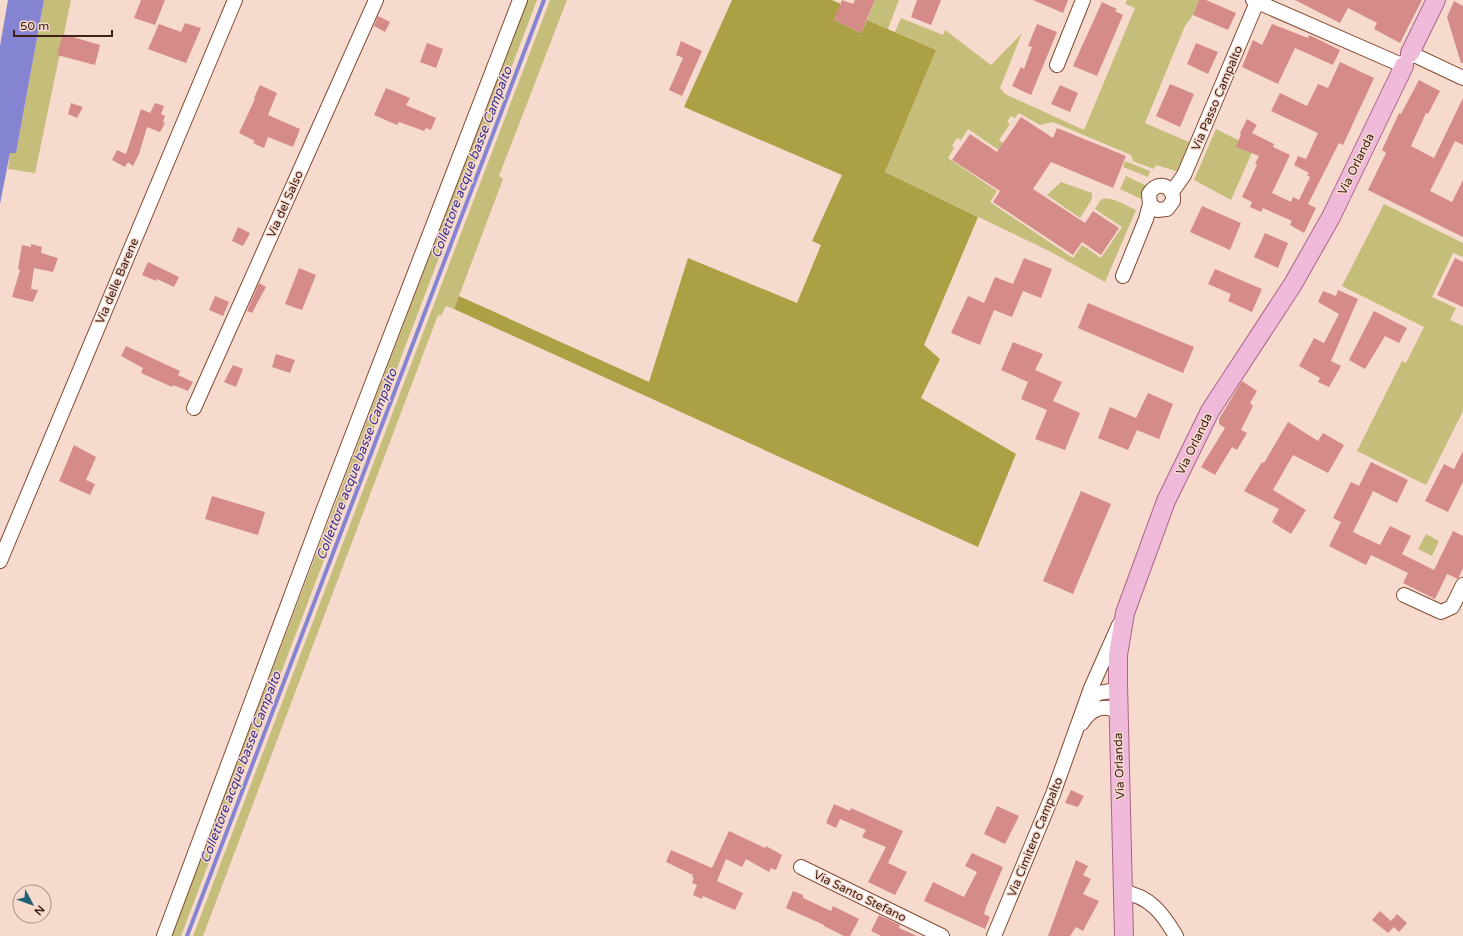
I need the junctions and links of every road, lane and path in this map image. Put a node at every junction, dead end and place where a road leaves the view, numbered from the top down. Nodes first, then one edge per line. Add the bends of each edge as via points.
1 (235, 0) edge
2 (376, 0) edge
3 (520, 0) edge
4 (1083, 0) edge
5 (1436, 0) edge
6 (1255, 1) edge
7 (1407, 60) junction
8 (1057, 65) dead end
9 (1463, 78) edge
10 (1122, 276) dead end
11 (194, 408) dead end
12 (0, 561) edge
13 (1463, 584) edge
14 (1404, 594) dead end
15 (1125, 613) junction
16 (1118, 690) junction
17 (1087, 702) junction
18 (1118, 712) junction
19 (1075, 738) junction
20 (801, 867) dead end
21 (1123, 892) junction
22 (164, 936) edge
23 (942, 936) edge
24 (994, 936) edge
25 (1124, 936) edge
26 (1176, 936) edge

1 - 12 street, Via delle Barene
2 - 11 street, Via del Salso
3 - 22 street via 323,511
4 - 8 street
5 - 7 main road, Via Orlanda
6 - 7 street, Via Passo Campalto
6 - 10 street, Via Passo Campalto via 1184,175 1172,192 1173,201 1167,209 1157,210 1150,204
7 - 9 street, Via Passo Campalto
7 - 15 main road, Via Orlanda via 1330,217 1293,284 1199,430 1166,501
13 - 14 street via 1452,608 1441,612
15 - 16 main road, Via Orlanda via 1118,655
15 - 17 street, Via Cimitero Campalto via 1107,650
16 - 17 street via 1098,693
16 - 18 main road, Via Orlanda
17 - 19 street, Via Cimitero Campalto
18 - 19 street, Via Cimitero Campalto via 1111,707 1093,710 1084,720
18 - 21 main road, Via Orlanda
19 - 24 street, Via Cimitero Campalto
20 - 23 street, Via Santo Stefano
21 - 25 main road, Via Orlanda
21 - 26 street via 1142,897 1151,903 1167,920

